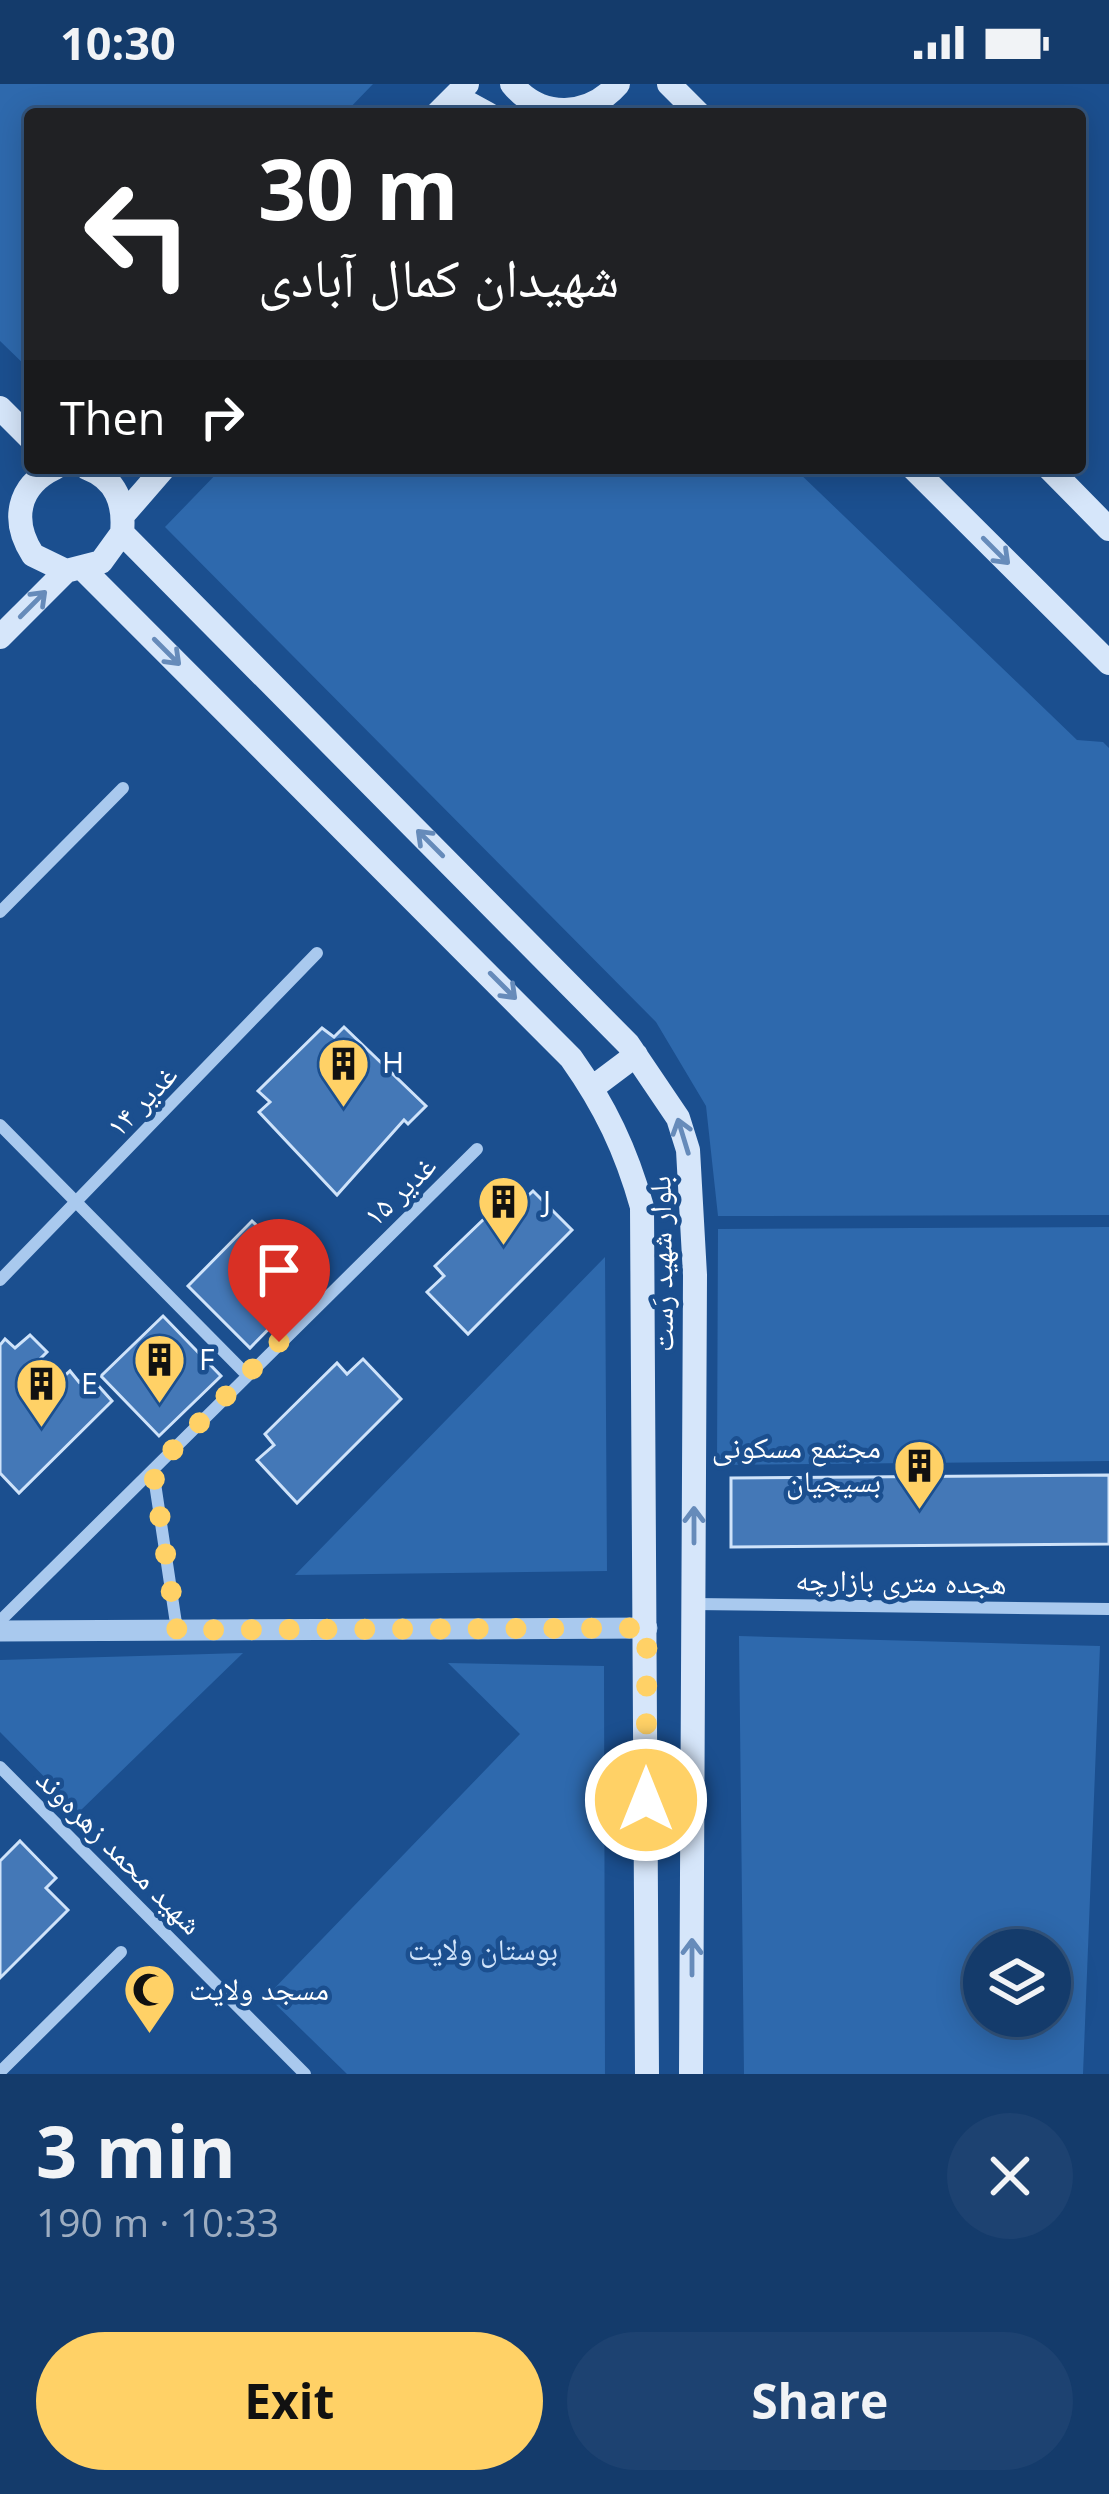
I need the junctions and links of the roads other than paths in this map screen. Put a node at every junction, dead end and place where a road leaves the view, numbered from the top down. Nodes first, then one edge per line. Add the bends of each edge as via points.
1 (512, 84) edge
2 (618, 84) edge
3 (669, 84) edge
4 (542, 108) edge
5 (574, 108) edge
6 (693, 108) edge
7 (0, 408) edge
8 (24, 432) edge
9 (46, 474) edge
10 (98, 474) edge
11 (160, 474) edge
12 (919, 474) edge
13 (1055, 474) edge
14 (0, 484) edge
15 (13, 522) edge
16 (123, 523) junction
17 (1109, 529) edge
18 (75, 570) junction
19 (0, 637) edge
20 (1109, 663) edge
21 (123, 788) dead end
22 (0, 912) edge
23 (317, 953) dead end
24 (636, 1055) junction
25 (592, 1088) junction
26 (0, 1125) edge
27 (477, 1150) dead end
28 (77, 1203) junction
29 (0, 1280) edge
30 (246, 1374) junction
31 (153, 1470) junction
32 (693, 1604) junction
33 (1109, 1609) edge
34 (0, 1621) edge
35 (647, 1628) junction
36 (177, 1630) junction
37 (0, 1631) edge
38 (0, 1767) edge
39 (121, 1952) dead end
40 (0, 2072) edge
41 (305, 2074) edge
42 (647, 2074) edge
43 (691, 2074) edge

1 - 4 main road
2 - 5 main road via 597,103
3 - 6 main road
7 - 8 main road
9 - 15 main road via 28,487
10 - 16 main road, بلوار شهید رَست via 110,481
11 - 16 main road
12 -> 20 main road
13 - 17 main road
14 - 15 main road
15 - 18 main road, بلوار شهید رَست via 33,555
16 - 18 main road via 101,562
24 -> 16 main road, بلوار شهید رَست
19 -> 18 main road
18 -> 25 main road, بلوار شهید رَست via 513,996
21 - 22 street
23 - 28 street, غدیر ۱۴
24 - 25 main road
32 -> 24 main road, بلوار شهید رَست via 688,1150 678,1118
25 - 35 main road, بلوار شهید رَست via 643,1207
26 - 28 street
27 - 30 street, غدیر ۱۵
28 - 29 street, غدیر ۱۴
28 - 30 street
30 - 31 street, غدیر ۱۵
31 - 34 street, غدیر ۱۵
31 - 36 street
32 - 33 street, هجده متری بازارچه
43 -> 32 main road, بلوار شهید رَست
35 - 36 street
35 - 42 main road, بلوار شهید رَست
36 - 37 street
38 - 41 street, شهید محمد زهره‌وند
39 - 40 street

